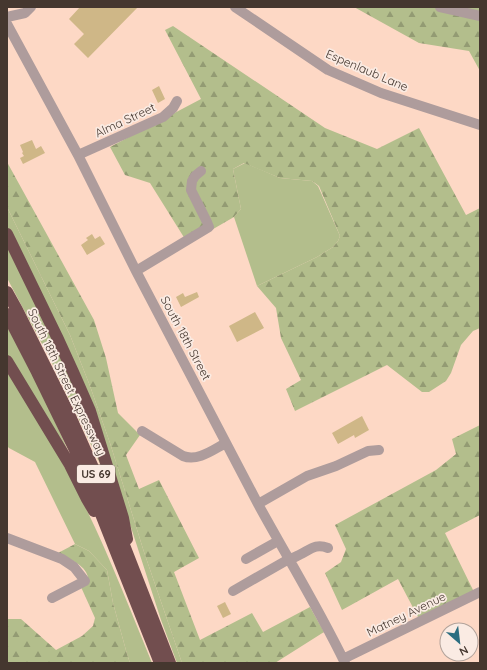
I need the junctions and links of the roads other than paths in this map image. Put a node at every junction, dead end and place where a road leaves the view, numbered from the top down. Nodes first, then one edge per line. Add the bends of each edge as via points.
1 (31, 7) edge
2 (234, 7) edge
3 (440, 7) edge
4 (480, 16) edge
5 (7, 17) edge
6 (7, 24) edge
7 (177, 101) dead end
8 (480, 125) edge
9 (78, 156) junction
10 (200, 171) dead end
11 (7, 234) edge
12 (136, 271) junction
13 (7, 292) edge
14 (7, 314) edge
15 (7, 361) edge
16 (142, 431) dead end
17 (226, 443) junction
18 (379, 450) dead end
19 (258, 504) junction
20 (109, 533) junction
21 (7, 538) edge
22 (278, 540) junction
23 (328, 548) dead end
24 (246, 559) dead end
25 (289, 559) junction
26 (134, 573) junction
27 (233, 592) dead end
28 (480, 592) edge
29 (52, 598) dead end
30 (344, 661) edge
31 (160, 663) edge
32 (170, 663) edge

1 - 5 street via 25,13
2 - 8 street, Espenlaub Lane via 328,70 381,93
3 - 4 street
6 - 9 street, South 18th Street
7 - 9 street, Alma Street via 162,118
9 - 12 street, South 18th Street
10 - 12 street via 192,181 191,190 209,227
11 - 26 highway via 90,411 123,518
12 - 17 street, South 18th Street
13 - 26 highway, South 18th Street Expressway / US 69 via 69,414
14 - 20 highway, South 18th Street Expressway / US 69 via 78,456
15 - 20 highway
16 - 17 street via 188,458 200,456
17 - 19 street, South 18th Street
18 - 19 street via 368,451 307,476
19 - 22 street, South 18th Street
20 - 31 highway, South 18th Street Expressway / US 69
21 - 29 street via 62,559 74,567 85,581
22 - 24 street
22 - 25 street, South 18th Street
23 - 25 street via 315,547
25 - 27 street
25 - 30 street, South 18th Street
26 - 32 highway, South 18th Street Expressway / US 69
28 - 30 street, Matney Avenue

